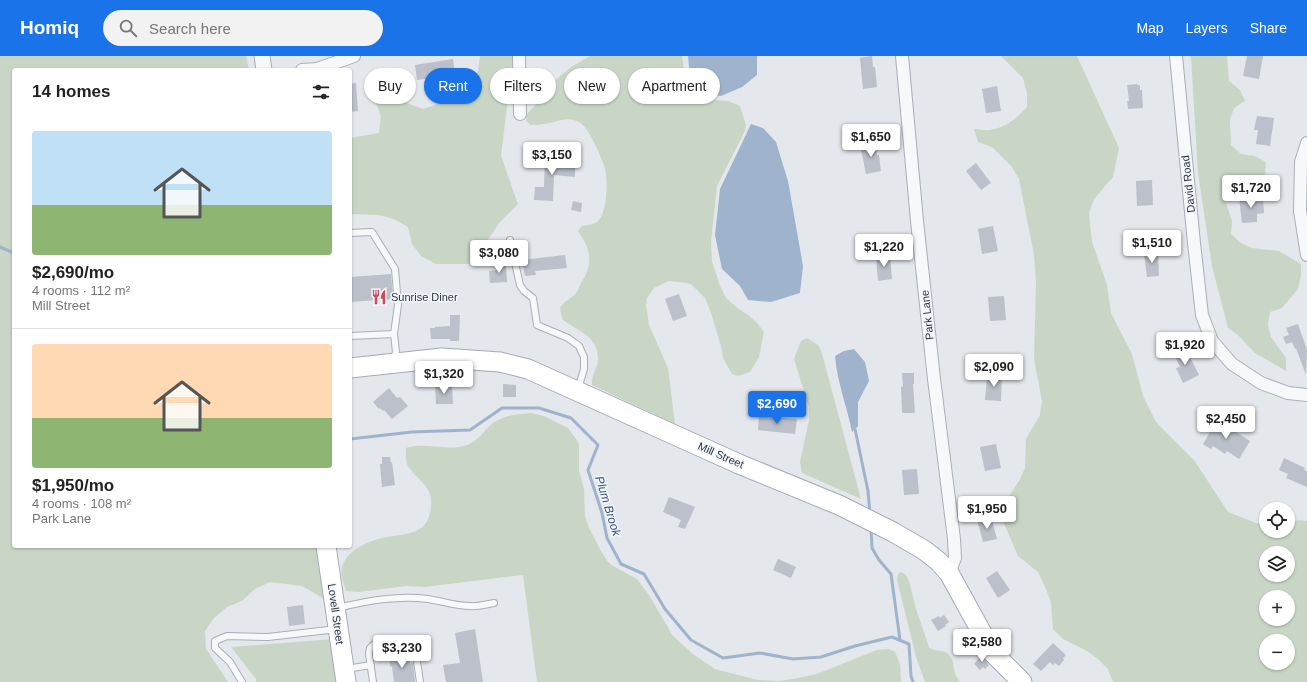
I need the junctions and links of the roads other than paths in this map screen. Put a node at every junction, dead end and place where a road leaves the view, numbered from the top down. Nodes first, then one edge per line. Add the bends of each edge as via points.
1 (262, 56) edge
2 (354, 56) edge
3 (519, 56) edge
4 (902, 56) edge
5 (1176, 56) edge
6 (264, 68) edge
7 (320, 68) edge
8 (520, 114) dead end
9 (1307, 143) edge
10 (352, 233) edge
11 (510, 240) dead end
12 (1307, 254) edge
13 (394, 334) junction
14 (352, 336) edge
15 (392, 363) junction
16 (352, 368) edge
17 (352, 377) edge
18 (577, 390) junction
19 (1307, 395) edge
20 (326, 548) edge
21 (949, 573) junction
22 (494, 603) dead end
23 (335, 609) junction
24 (338, 628) junction
25 (371, 665) junction
26 (345, 676) edge
27 (242, 682) edge
28 (373, 682) edge
29 (420, 682) edge
30 (1022, 682) edge

1 - 6 street
2 - 7 street
3 - 8 street
4 - 21 street, Park Lane via 934,379 954,539 955,558
5 - 19 street, David Road via 1202,315 1212,341 1232,364 1261,383 1288,393
9 - 12 street via 1302,162 1300,211
10 - 13 lane via 372,232 395,269 398,304
11 - 18 lane via 520,285 532,298 537,325 568,338 579,346 582,352 584,369
13 - 14 lane
13 - 15 lane via 396,352
15 - 16 main road, Mill Street
15 - 17 main road
15 - 18 main road, Mill Street via 442,358 500,362 528,369
18 - 21 main road, Mill Street via 739,464 839,505 924,550
20 - 23 main road, Lovell Street
21 - 30 main road, Mill Street via 993,653
22 - 23 lane via 471,607 428,599 390,598
23 - 24 main road, Lovell Street
24 - 26 main road, Lovell Street
24 - 27 lane via 268,637 227,636 215,641 215,648 230,662
25 - 26 lane
25 - 28 lane
25 - 29 lane via 370,648 373,645 406,640 412,642

